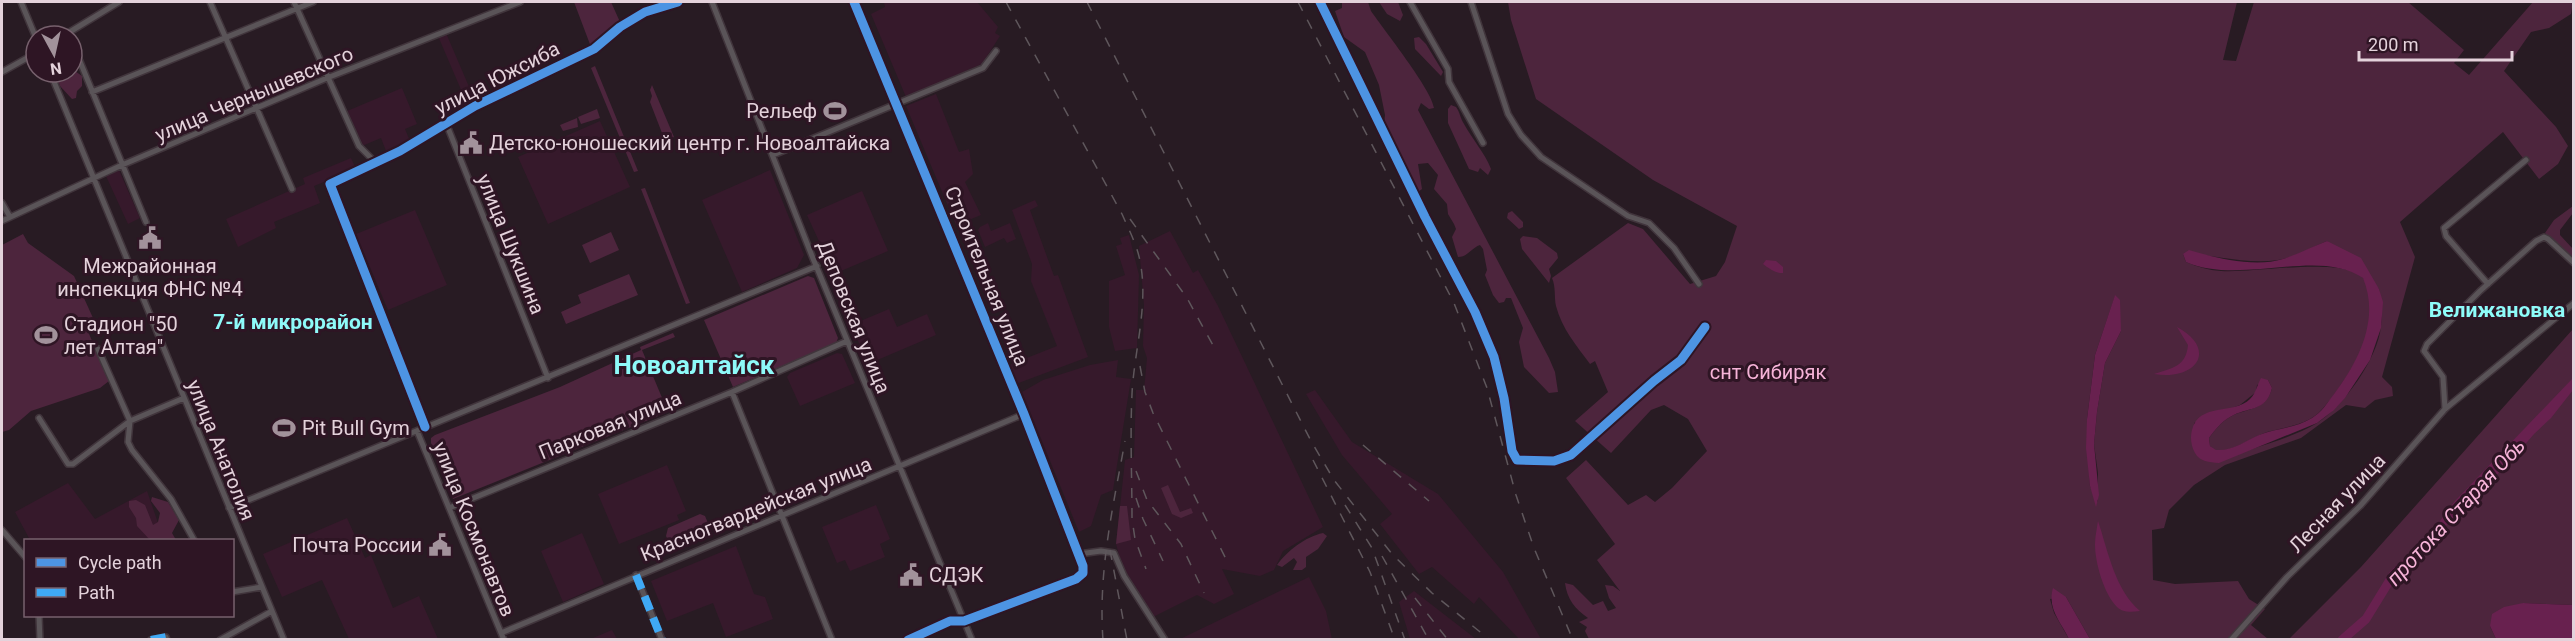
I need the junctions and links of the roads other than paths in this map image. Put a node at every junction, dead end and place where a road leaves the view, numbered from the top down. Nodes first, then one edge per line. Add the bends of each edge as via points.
1 (21, 2) edge
2 (117, 2) edge
3 (210, 2) edge
4 (294, 2) edge
5 (313, 2) edge
6 (520, 2) edge
7 (678, 2) edge
8 (854, 2) edge
9 (1320, 2) edge
10 (1410, 2) edge
11 (1472, 2) edge
12 (711, 3) edge
13 (297, 9) junction
14 (30, 24) edge
15 (84, 24) edge
16 (226, 35) junction
17 (996, 51) dead end
18 (24, 60) edge
19 (2, 72) edge
20 (84, 72) edge
21 (327, 78) junction
22 (55, 84) edge
23 (92, 92) junction
24 (897, 105) junction
25 (257, 109) junction
26 (446, 123) junction
27 (1483, 143) dead end
28 (773, 155) junction
29 (2526, 160) dead end
30 (376, 163) junction
31 (122, 165) junction
32 (94, 179) junction
33 (292, 189) dead end
34 (2, 203) edge
35 (10, 217) junction
36 (2, 221) edge
37 (146, 222) dead end
38 (2574, 263) edge
39 (817, 266) junction
40 (1699, 284) dead end
41 (2488, 284) junction
42 (2574, 303) edge
43 (1705, 327) dead end
44 (847, 341) junction
45 (98, 349) dead end
46 (548, 378) junction
47 (732, 392) junction
48 (184, 398) junction
49 (2445, 409) junction
50 (1024, 414) junction
51 (39, 418) dead end
52 (130, 421) junction
53 (425, 427) junction
54 (417, 430) junction
55 (900, 466) junction
56 (229, 508) junction
57 (449, 508) junction
58 (781, 514) junction
59 (2, 530) edge
60 (193, 539) edge
61 (1079, 554) junction
62 (24, 556) edge
63 (636, 575) junction
64 (262, 587) junction
65 (234, 592) edge
66 (272, 611) junction
67 (39, 617) edge
68 (964, 621) junction
69 (501, 633) junction
70 (40, 639) edge
71 (152, 639) edge
72 (167, 639) edge
73 (220, 639) edge
74 (284, 639) edge
75 (504, 639) edge
76 (662, 639) edge
77 (832, 639) edge
78 (908, 639) edge
79 (972, 639) edge
80 (1165, 639) edge
81 (2231, 639) edge

1 - 14 street
2 - 15 street
3 - 16 street
4 - 13 street
5 - 13 street
6 - 21 street, улица Чернышевского
7 - 26 street, улица Южсиба via 645,12 594,49
8 - 24 street, Строительная улица
9 - 43 street via 1475,312 1497,366 1512,451 1517,460 1548,461 1571,455 1681,360
10 - 27 street
11 - 40 street via 1508,114 1521,135 1541,157 1628,216 1648,223 1674,248
12 - 28 street, Деповская улица
13 - 16 street
13 - 21 street
16 - 23 street
16 - 25 street
17 - 24 street via 983,68
18 - 19 street
20 - 23 street
21 - 25 street, улица Чернышевского
21 - 30 street via 359,146
22 - 32 street, улица Анатолия
23 - 31 street
24 - 28 street
24 - 50 street, Строительная улица
25 - 31 street, улица Чернышевского
25 - 33 street
26 - 30 street, улица Южсиба
26 - 46 street, улица Шукшина
28 - 39 street, Деповская улица
29 - 41 street via 2444,228 2446,236
30 - 53 street, улица Южсиба via 330,184
31 - 32 street, улица Чернышевского
31 - 37 street
32 - 35 street, улица Чернышевского
32 - 48 street, улица Анатолия
34 - 35 street
35 - 36 street, улица Чернышевского
38 - 41 street via 2544,237
39 - 44 street, Деповская улица
39 - 46 street
41 - 49 street via 2425,348 2443,376
42 - 49 street, Лесная улица
44 - 47 street, Парковая улица
44 - 55 street, Деповская улица
45 - 52 street
46 - 53 street
47 - 57 street, Парковая улица
47 - 58 street
48 - 52 street
48 - 56 street, улица Анатолия
49 - 81 street, Лесная улица via 2360,506
50 - 55 street, Красногвардейская улица
50 - 61 street, Строительная улица
51 - 52 street via 68,464
52 - 60 street via 128,442 132,450 171,500
53 - 54 street
54 - 56 street
54 - 57 street, улица Космонавтов
55 - 58 street, Красногвардейская улица
55 - 68 street, Деповская улица
56 - 64 street, улица Анатолия
57 - 69 street, улица Космонавтов
58 - 63 street, Красногвардейская улица
58 - 77 street
59 - 62 street
61 - 68 street, Строительная улица via 1083,573 1076,579
61 - 80 street via 1114,553 1124,576
63 - 69 street, Красногвардейская улица
63 - 76 street
64 - 65 street
64 - 66 street, улица Анатолия
66 - 73 street
66 - 74 street, улица Анатолия
67 - 70 street
68 - 78 street via 950,621
68 - 79 street, Деповская улица
69 - 75 street, улица Космонавтов
71 - 72 street

